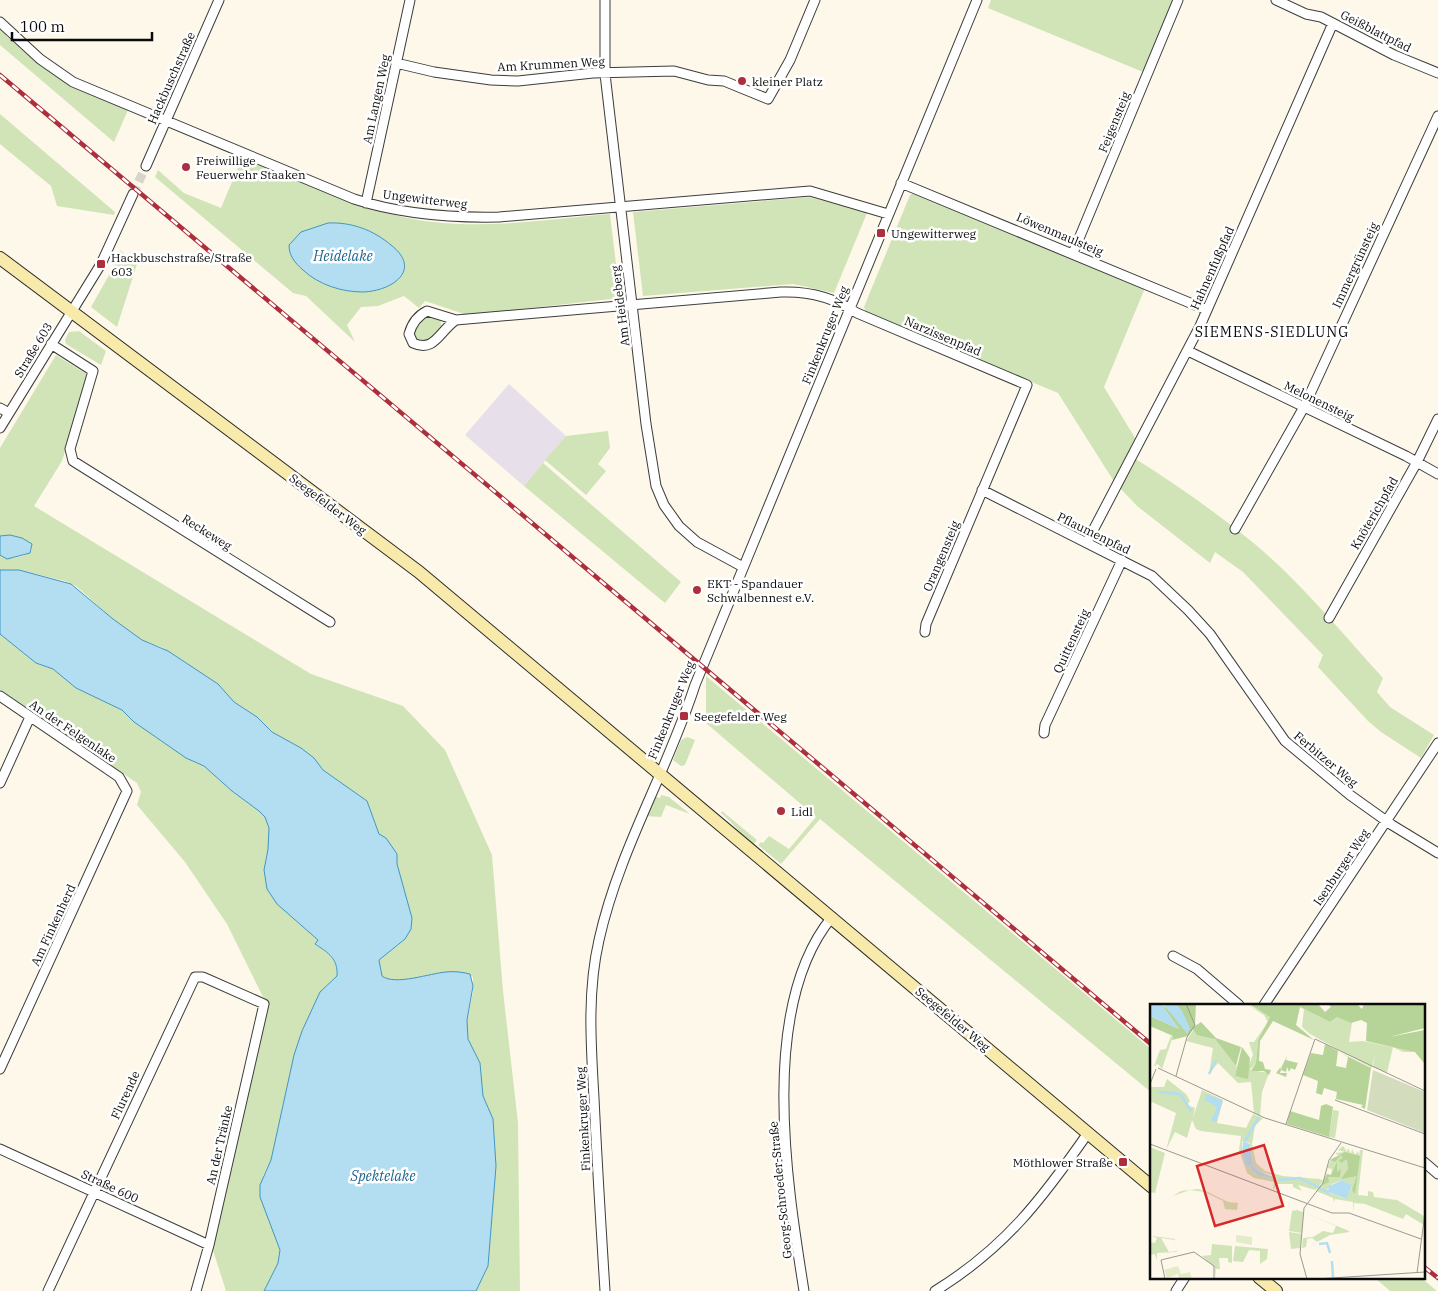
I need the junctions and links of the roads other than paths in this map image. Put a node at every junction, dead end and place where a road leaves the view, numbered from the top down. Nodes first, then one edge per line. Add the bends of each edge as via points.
1 (219, 0) edge
2 (410, 0) edge
3 (605, 0) edge
4 (815, 0) edge
5 (977, 0) edge
6 (1178, 0) edge
7 (1276, 0) edge
8 (0, 22) edge
9 (1334, 24) junction
10 (396, 63) junction
11 (1438, 73) edge
12 (605, 74) junction
13 (1438, 116) edge
14 (167, 122) junction
15 (146, 166) tunnel mouth
16 (901, 183) junction
17 (133, 194) tunnel mouth
18 (366, 203) junction
19 (621, 207) junction
20 (888, 214) junction
21 (1073, 253) junction
22 (0, 258) edge
23 (632, 305) junction
24 (850, 308) junction
25 (1207, 310) junction
26 (72, 311) junction
27 (456, 320) junction
28 (51, 344) junction
29 (1188, 352) junction
30 (1304, 407) junction
31 (0, 408) edge
32 (9, 413) junction
33 (1438, 419) edge
34 (0, 428) edge
35 (1417, 462) junction
36 (1438, 474) edge
37 (982, 490) junction
38 (1235, 529) dead end
39 (1088, 542) junction
40 (1122, 560) junction
41 (743, 567) junction
42 (1188, 610) joint
43 (1329, 618) dead end
44 (330, 622) dead end
45 (925, 632) dead end
46 (0, 696) edge
47 (30, 717) junction
48 (1044, 733) dead end
49 (1438, 743) edge
50 (660, 773) junction
51 (0, 783) edge
52 (127, 790) joint
53 (1387, 821) junction
54 (1438, 853) edge
55 (832, 917) junction
56 (1173, 956) dead end
57 (264, 1004) joint
58 (1238, 1004) edge
59 (1265, 1004) edge
60 (0, 1069) edge
61 (1088, 1133) junction
62 (0, 1149) edge
63 (1426, 1164) edge
64 (1438, 1174) edge
65 (1150, 1185) edge
66 (93, 1192) junction
67 (209, 1244) junction
68 (1184, 1278) edge
69 (1260, 1278) edge
70 (48, 1291) edge
71 (196, 1291) edge
72 (604, 1291) edge
73 (804, 1291) edge
74 (935, 1291) edge
75 (1176, 1291) edge
76 (1276, 1291) edge

1 - 14 street, Hackbuschstraße
2 - 10 street, Am Langen Weg
3 - 12 street, Am Heideberg
4 - 12 street, Am Krummen Weg via 790,60 768,99 724,81 674,71
5 - 16 street, Finkenkruger Weg
6 - 21 street, Feigensteig
7 - 9 street, Geißblattpfad
8 - 14 street, Ungewitterweg via 40,59 67,78
9 - 11 street, Geißblattpfad
9 - 25 street, Hahnenfußpfad
10 - 12 street, Am Krummen Weg via 491,80
10 - 18 street, Am Langen Weg
12 - 19 street, Am Heideberg
13 - 30 street, Immergrünsteig
14 - 15 street, Hackbuschstraße
14 - 18 street, Ungewitterweg
16 - 20 street, Finkenkruger Weg
16 - 21 street, Löwenmaulsteig
17 - 26 street via 101,264
18 - 19 street, Ungewitterweg via 465,218
19 - 20 street, Ungewitterweg via 810,191
19 - 23 street, Am Heideberg
20 - 24 street, Finkenkruger Weg
21 - 25 street, Löwenmaulsteig
22 - 26 street, Seegefelder Weg
23 - 24 street via 794,292 814,294
23 - 27 street
23 - 41 street, Am Heideberg via 652,470 664,505 679,526 697,542
24 - 37 street, Narzissenpfad via 1027,385
24 - 41 street, Finkenkruger Weg
25 - 29 street, Hahnenfußpfad
26 - 28 street, Straße 603
26 - 50 street, Seegefelder Weg via 419,572
27 - 27 street via 427,310 411,325 409,334 413,342 428,346
28 - 32 street, Straße 603
28 - 44 street, Reckeweg via 94,372 70,449 73,461
29 - 30 street, Melonensteig
29 - 39 street, Hahnenfußpfad
30 - 35 street, Melonensteig
30 - 38 street, Immergrünsteig
31 - 32 street
32 - 34 street, Straße 603
33 - 35 street, Knöterichpfad
35 - 36 street, Melonensteig
35 - 43 street, Knöterichpfad
37 - 39 street, Pflaumenpfad
37 - 45 street, Orangensteig
39 - 40 street, Pflaumenpfad
40 - 42 street, Pflaumenpfad via 1152,576
40 - 48 street, Quittensteig
41 - 50 street, Finkenkruger Weg
42 - 53 street, Ferbitzer Weg via 1210,634 1285,741
46 - 47 street, An der Felgenlake
47 - 51 street
47 - 52 street, An der Felgenlake via 119,777
49 - 53 street, Isenburger Weg
50 - 55 street, Seegefelder Weg
50 - 72 street, Finkenkruger Weg via 633,832 612,891 598,941 591,989
52 - 60 street, Am Finkenherd
53 - 54 street, Ferbitzer Weg
53 - 59 street, Isenburger Weg
55 - 61 street, Seegefelder Weg
55 - 73 street, Georg-Schroeder-Straße via 801,973 786,1049 785,1131
56 - 58 street via 1198,969
57 - 66 street, Flurende via 204,977 196,977
57 - 67 street, An der Tränke
61 - 65 street, Seegefelder Weg
61 - 74 street via 1040,1200 999,1245
62 - 66 street, Straße 600
63 - 64 street
66 - 67 street, Straße 600
66 - 70 street, Flurende
67 - 71 street, An der Tränke
68 - 75 street
69 - 76 street

